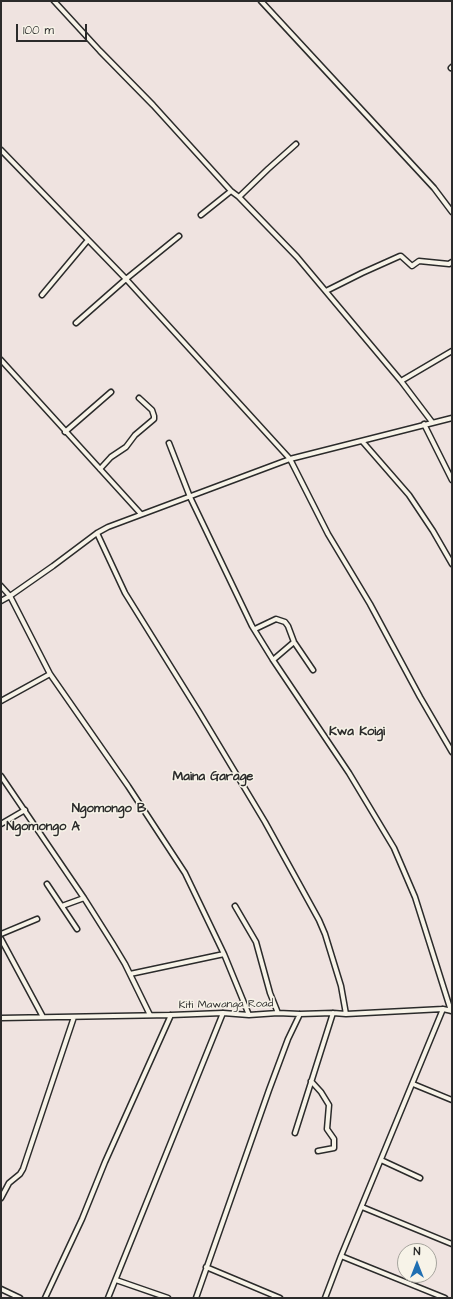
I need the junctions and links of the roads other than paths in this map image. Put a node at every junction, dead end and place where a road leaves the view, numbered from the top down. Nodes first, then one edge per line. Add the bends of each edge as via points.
1 (54, 1) edge
2 (261, 1) edge
3 (296, 144) dead end
4 (1, 150) edge
5 (231, 191) junction
6 (239, 197) junction
7 (452, 212) edge
8 (201, 215) dead end
9 (179, 236) dead end
10 (88, 240) junction
11 (452, 262) edge
12 (126, 279) junction
13 (326, 292) junction
14 (42, 295) dead end
15 (76, 323) dead end
16 (452, 351) edge
17 (1, 360) edge
18 (401, 381) junction
19 (111, 392) dead end
20 (139, 398) dead end
21 (452, 418) edge
22 (432, 422) junction
23 (424, 424) junction
24 (65, 432) junction
25 (362, 441) junction
26 (169, 443) dead end
27 (290, 459) junction
28 (100, 469) junction
29 (452, 480) edge
30 (190, 497) junction
31 (141, 514) junction
32 (97, 533) junction
33 (452, 564) edge
34 (1, 586) edge
35 (10, 596) junction
36 (1, 600) edge
37 (255, 629) junction
38 (294, 642) junction
39 (273, 660) junction
40 (313, 670) dead end
41 (50, 674) junction
42 (1, 702) edge
43 (452, 752) edge
44 (1, 776) edge
45 (25, 810) junction
46 (1, 824) edge
47 (46, 884) dead end
48 (84, 898) junction
49 (62, 906) junction
50 (236, 906) dead end
51 (37, 919) dead end
52 (77, 929) dead end
53 (1, 934) edge
54 (1, 939) edge
55 (224, 954) junction
56 (130, 974) junction
57 (443, 1009) junction
58 (452, 1011) edge
59 (223, 1012) junction
60 (278, 1013) junction
61 (333, 1013) junction
62 (300, 1014) junction
63 (346, 1014) junction
64 (150, 1015) junction
65 (171, 1015) junction
66 (249, 1015) junction
67 (74, 1016) junction
68 (43, 1017) junction
69 (1, 1018) edge
70 (311, 1081) junction
71 (413, 1084) junction
72 (452, 1100) edge
73 (295, 1133) dead end
74 (318, 1151) dead end
75 (381, 1160) junction
76 (420, 1178) dead end
77 (1, 1198) edge
78 (362, 1207) junction
79 (452, 1244) edge
80 (341, 1256) junction
81 (206, 1267) junction
82 (116, 1280) junction
83 (1, 1289) edge
84 (20, 1298) edge
85 (45, 1298) edge
86 (108, 1298) edge
87 (168, 1298) edge
88 (196, 1298) edge
89 (280, 1298) edge
90 (325, 1298) edge
91 (445, 1298) edge

1 - 5 street
2 - 7 street via 434,188
3 - 6 street
4 - 10 street
5 - 6 street
5 - 8 street
6 - 13 street via 297,257
9 - 12 street
10 - 12 street
10 - 14 street
11 - 13 street via 419,262 412,266 400,256
12 - 15 street
12 - 27 street
13 - 18 street
16 - 18 street
17 - 24 street
18 - 22 street
19 - 24 street
20 - 28 street via 152,410 154,419 135,435 126,448 111,456
21 - 22 street
22 - 23 street
23 - 25 street
23 - 29 street
24 - 28 street
25 - 27 street
25 - 33 street via 409,495
26 - 30 street
27 - 30 street
27 - 43 street via 328,534
28 - 31 street
30 - 31 street
30 - 37 street
31 - 32 street
32 - 35 street
32 - 63 street via 125,593 264,822 319,920 341,986
34 - 35 street
35 - 36 street
35 - 41 street
37 - 38 street via 276,619 280,620 288,626
37 - 39 street
38 - 39 street
38 - 40 street
39 - 58 street via 349,773 394,848 415,896
41 - 42 street
41 - 55 street via 185,873
44 - 45 street
45 - 46 street
45 - 48 street
47 - 49 street
48 - 49 street
48 - 56 street
49 - 52 street
50 - 60 street via 256,942
51 - 53 street
54 - 68 street
55 - 56 street
55 - 66 street
56 - 64 street
57 - 58 street, Kiti Mawanga Road
57 - 63 street, Kiti Mawanga Road
57 - 71 street
59 - 65 street, Kiti Mawanga Road
59 - 66 street, Kiti Mawanga Road
59 - 82 street
60 - 62 street, Kiti Mawanga Road
60 - 66 street, Kiti Mawanga Road
61 - 62 street, Kiti Mawanga Road
61 - 63 street, Kiti Mawanga Road
61 - 70 street
62 - 81 street via 274,1075
64 - 65 street, Kiti Mawanga Road
64 - 67 street, Kiti Mawanga Road
65 - 85 street
67 - 68 street, Kiti Mawanga Road
67 - 77 street via 23,1169 9,1183
68 - 69 street, Kiti Mawanga Road
70 - 73 street
70 - 74 street via 329,1105 327,1129 334,1139 334,1148
71 - 72 street
71 - 75 street
75 - 76 street
75 - 78 street
78 - 79 street
78 - 80 street
80 - 90 street
80 - 91 street
81 - 88 street
81 - 89 street
82 - 86 street
82 - 87 street
83 - 84 street

